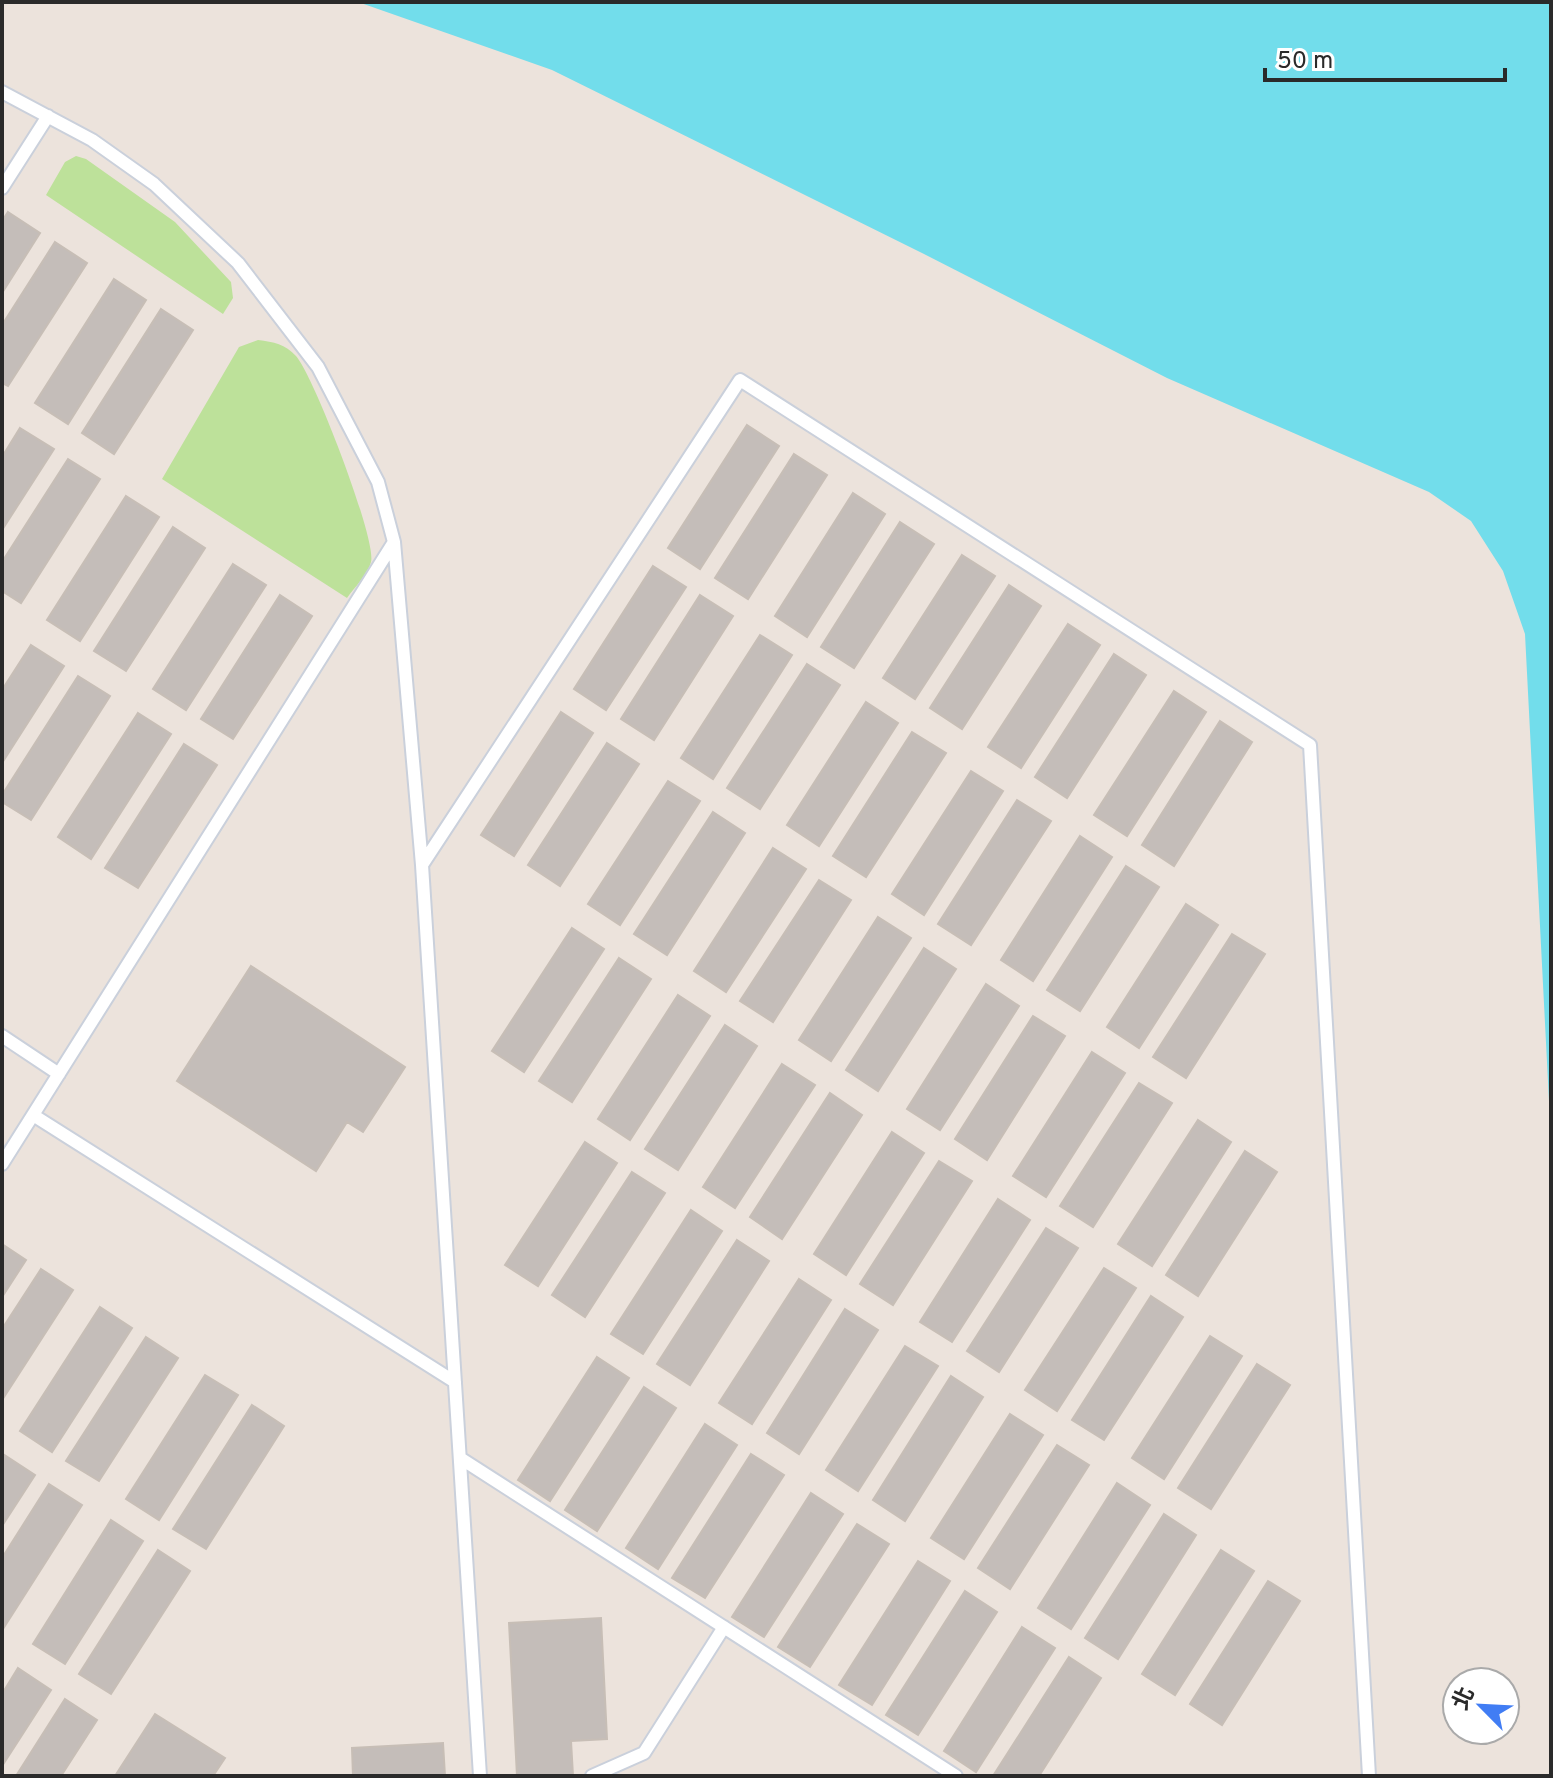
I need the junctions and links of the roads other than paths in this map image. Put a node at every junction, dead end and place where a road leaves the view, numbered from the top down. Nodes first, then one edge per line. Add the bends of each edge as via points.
1 (2, 92) edge
2 (48, 116) junction
3 (2, 188) edge
4 (394, 542) junction
5 (422, 865) junction
6 (2, 1036) edge
7 (59, 1074) junction
8 (33, 1115) junction
9 (2, 1164) edge
10 (455, 1382) junction
11 (460, 1458) junction
12 (724, 1627) junction
13 (480, 1776) edge
14 (592, 1776) edge
15 (956, 1776) edge
16 (1369, 1776) edge

1 - 2 lane
2 - 3 lane
2 - 4 lane via 154,184 238,263 318,367 378,482
4 - 5 lane
4 - 7 lane
5 - 10 lane
5 - 16 lane via 740,380 1310,745
6 - 7 lane
7 - 8 lane
8 - 9 lane
8 - 10 lane
10 - 11 lane
11 - 12 lane
11 - 13 lane
12 - 14 lane via 644,1753
12 - 15 lane

